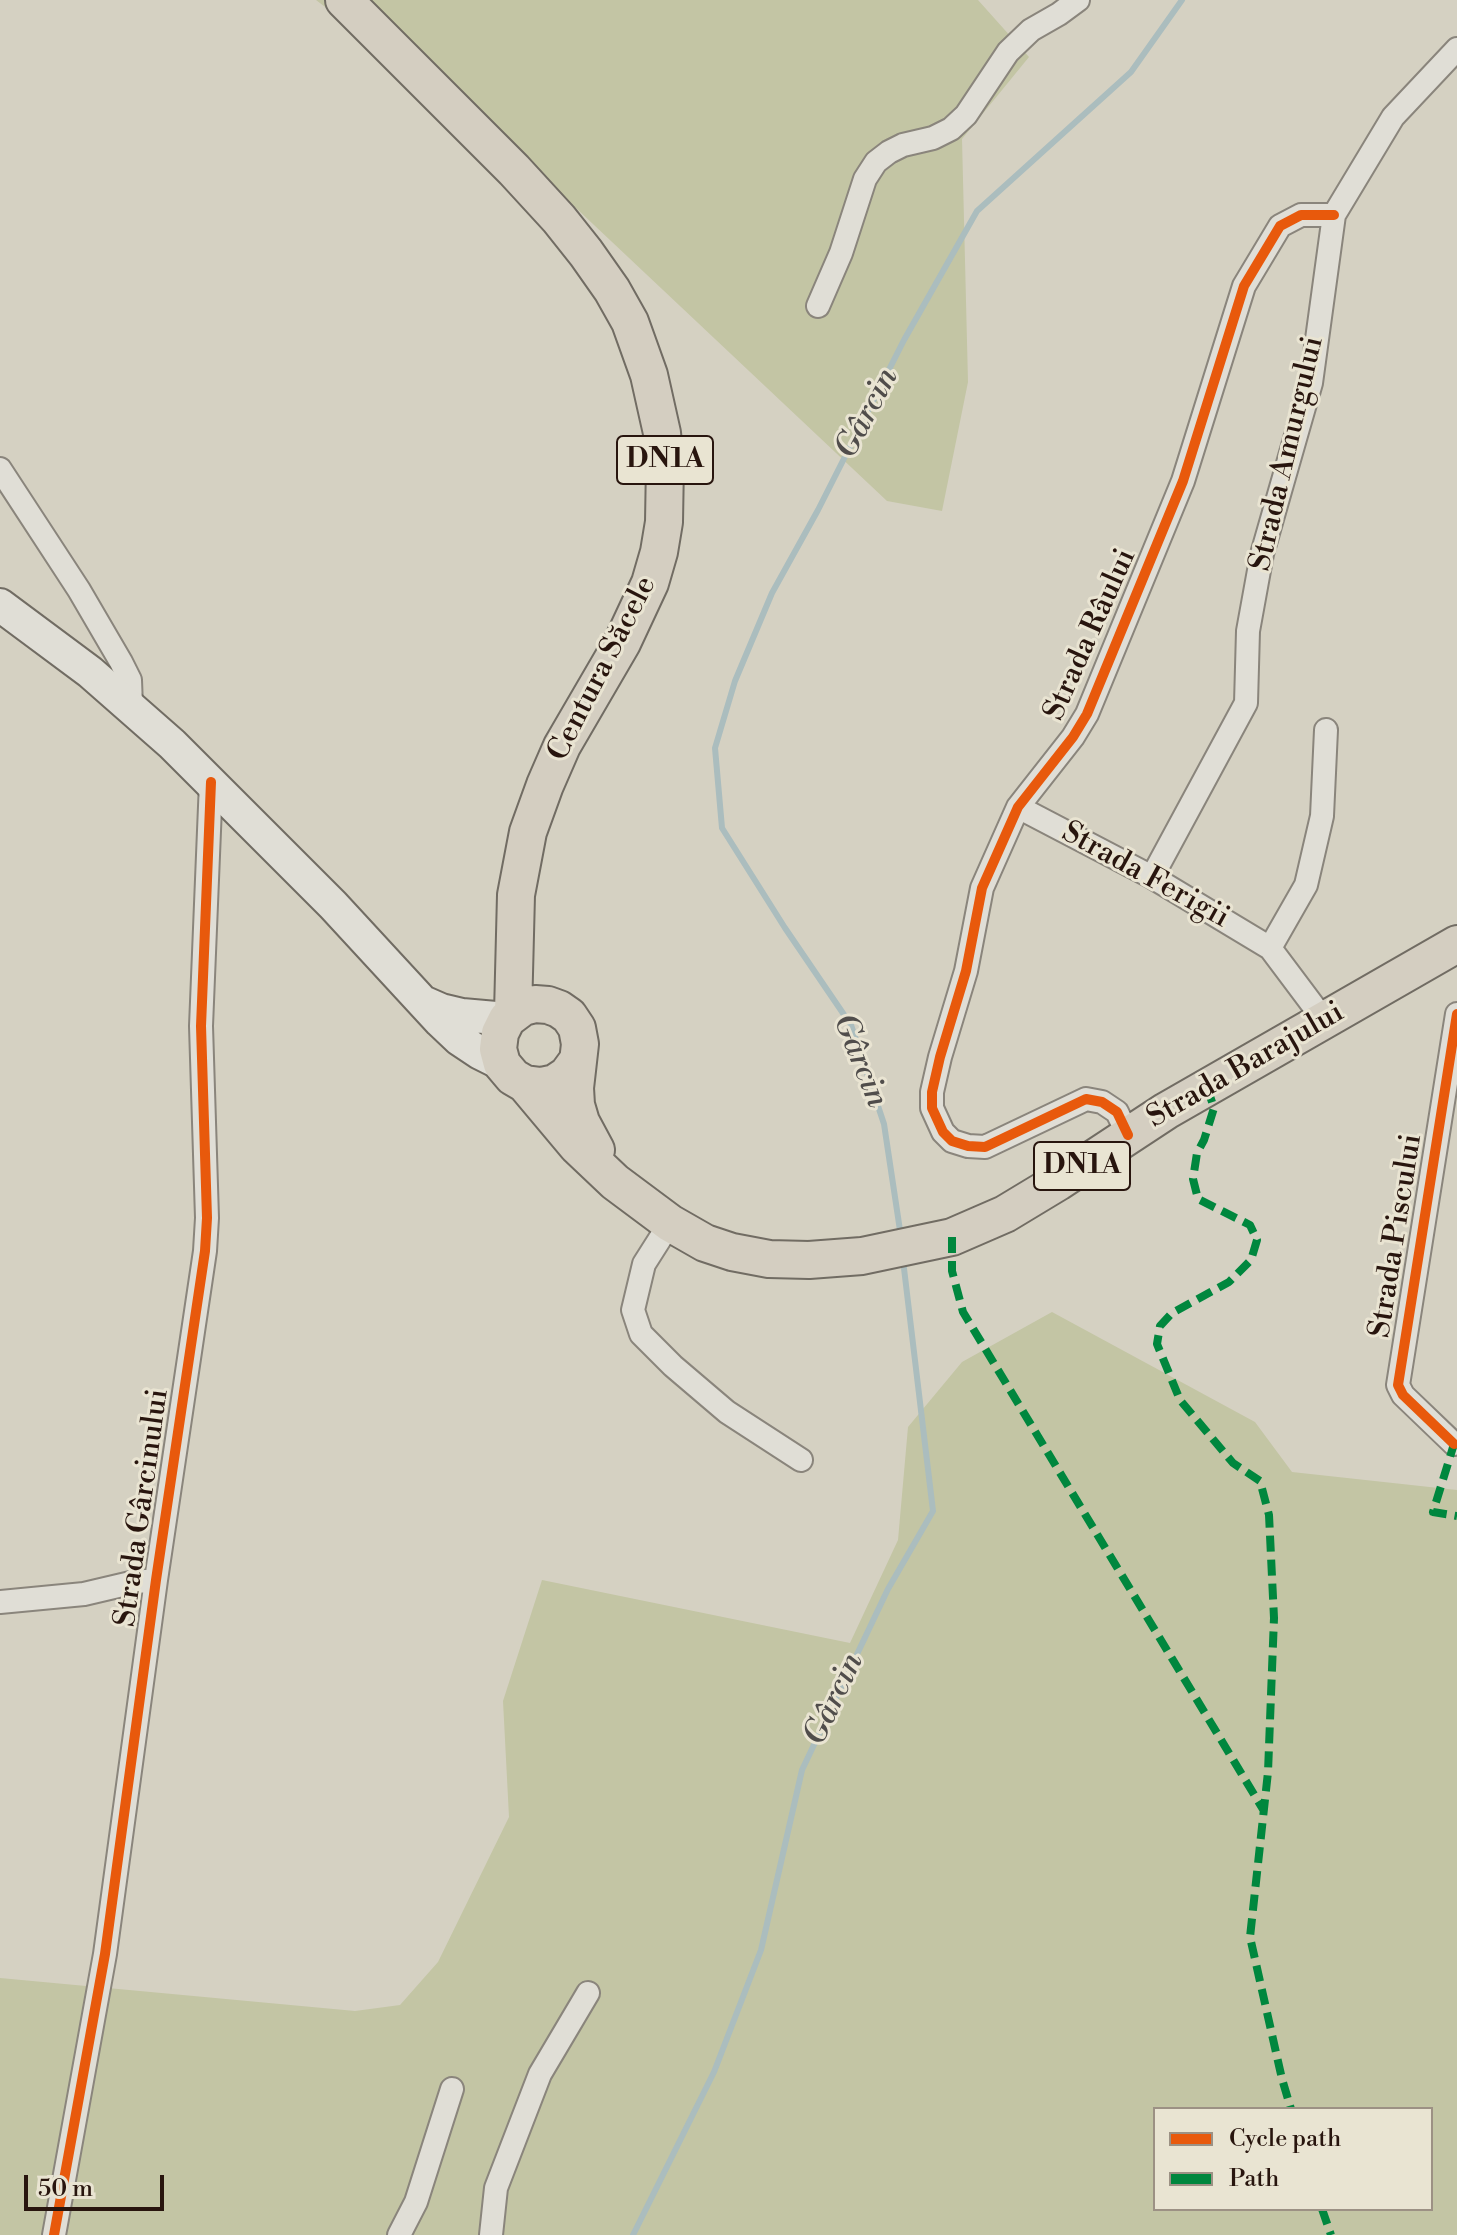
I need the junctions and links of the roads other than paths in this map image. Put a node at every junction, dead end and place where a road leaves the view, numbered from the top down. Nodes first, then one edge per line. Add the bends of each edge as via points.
1 (344, 0) edge
2 (1078, 0) edge
3 (1457, 49) edge
4 (1334, 215) junction
5 (818, 306) dead end
6 (0, 469) edge
7 (0, 605) edge
8 (131, 706) junction
9 (1326, 730) dead end
10 (211, 782) junction
11 (1018, 807) junction
12 (1152, 877) junction
13 (515, 921) junction
14 (1457, 944) edge
15 (1270, 948) junction
16 (422, 1001) junction
17 (1457, 1014) edge
18 (510, 1016) junction
19 (569, 1016) junction
20 (1324, 1020) junction
21 (578, 1060) junction
22 (514, 1074) junction
23 (1128, 1135) junction
24 (615, 1182) junction
25 (670, 1223) junction
26 (1454, 1444) dead end
27 (801, 1460) dead end
28 (156, 1580) junction
29 (0, 1602) edge
30 (588, 1993) dead end
31 (452, 2089) dead end
32 (54, 2235) edge
33 (399, 2235) edge
34 (491, 2235) edge

1 - 13 main road, Centura Săcele / DN1A via 514,170 586,253 630,322 660,418 664,522 650,583 562,746 535,810 520,868
2 - 5 street via 1008,52 951,129 903,145 876,162
3 - 4 street, Strada Amurgului via 1393,117
4 - 11 street, Strada Râului via 1301,215 1280,226 1244,286 1183,481 1087,714
4 - 12 street, Strada Amurgului via 1311,383 1262,554 1248,631 1246,703
6 - 8 street via 121,662 130,680
7 - 8 main road
8 - 10 main road
9 - 15 street via 1322,816 1306,885
10 - 16 main road
10 - 28 street, Strada Gârcinului via 201,1026 205,1251
11 - 12 street, Strada Ferigii
11 - 23 street, Strada Râului via 982,888 966,971 934,1081 932,1108 943,1132 968,1146 985,1147 1086,1099 1117,1112
12 - 15 street, Strada Ferigii
13 - 18 main road, Centura Săcele / DN1A
13 - 19 main road, Centura Săcele / DN1A via 535,971
14 - 20 main road, Strada Barajului / DN1A
15 - 20 street, Strada Ferigii
16 - 18 main road via 462,1015
16 - 22 main road via 459,1039
17 - 26 street, Strada Piscului via 1398,1385
18 - 19 main road via 535,1004
18 - 22 main road, DN1A via 498,1049
19 - 21 main road, DN1A via 577,1028
20 - 23 main road, Strada Barajului / DN1A
21 - 22 main road via 555,1083 541,1086
21 - 24 main road, DN1A via 575,1088 581,1122
22 - 24 main road, DN1A
23 - 25 main road, Strada Barajului / DN1A via 1005,1214 913,1247 862,1256 769,1259 705,1243
24 - 25 main road, DN1A
25 - 27 street via 644,1264 633,1310 641,1334 727,1412
28 - 29 street, Strada Gârcinului
28 - 32 street, Strada Gârcinului via 105,1954
30 - 34 street via 540,2074 496,2188
31 - 33 street via 416,2202

